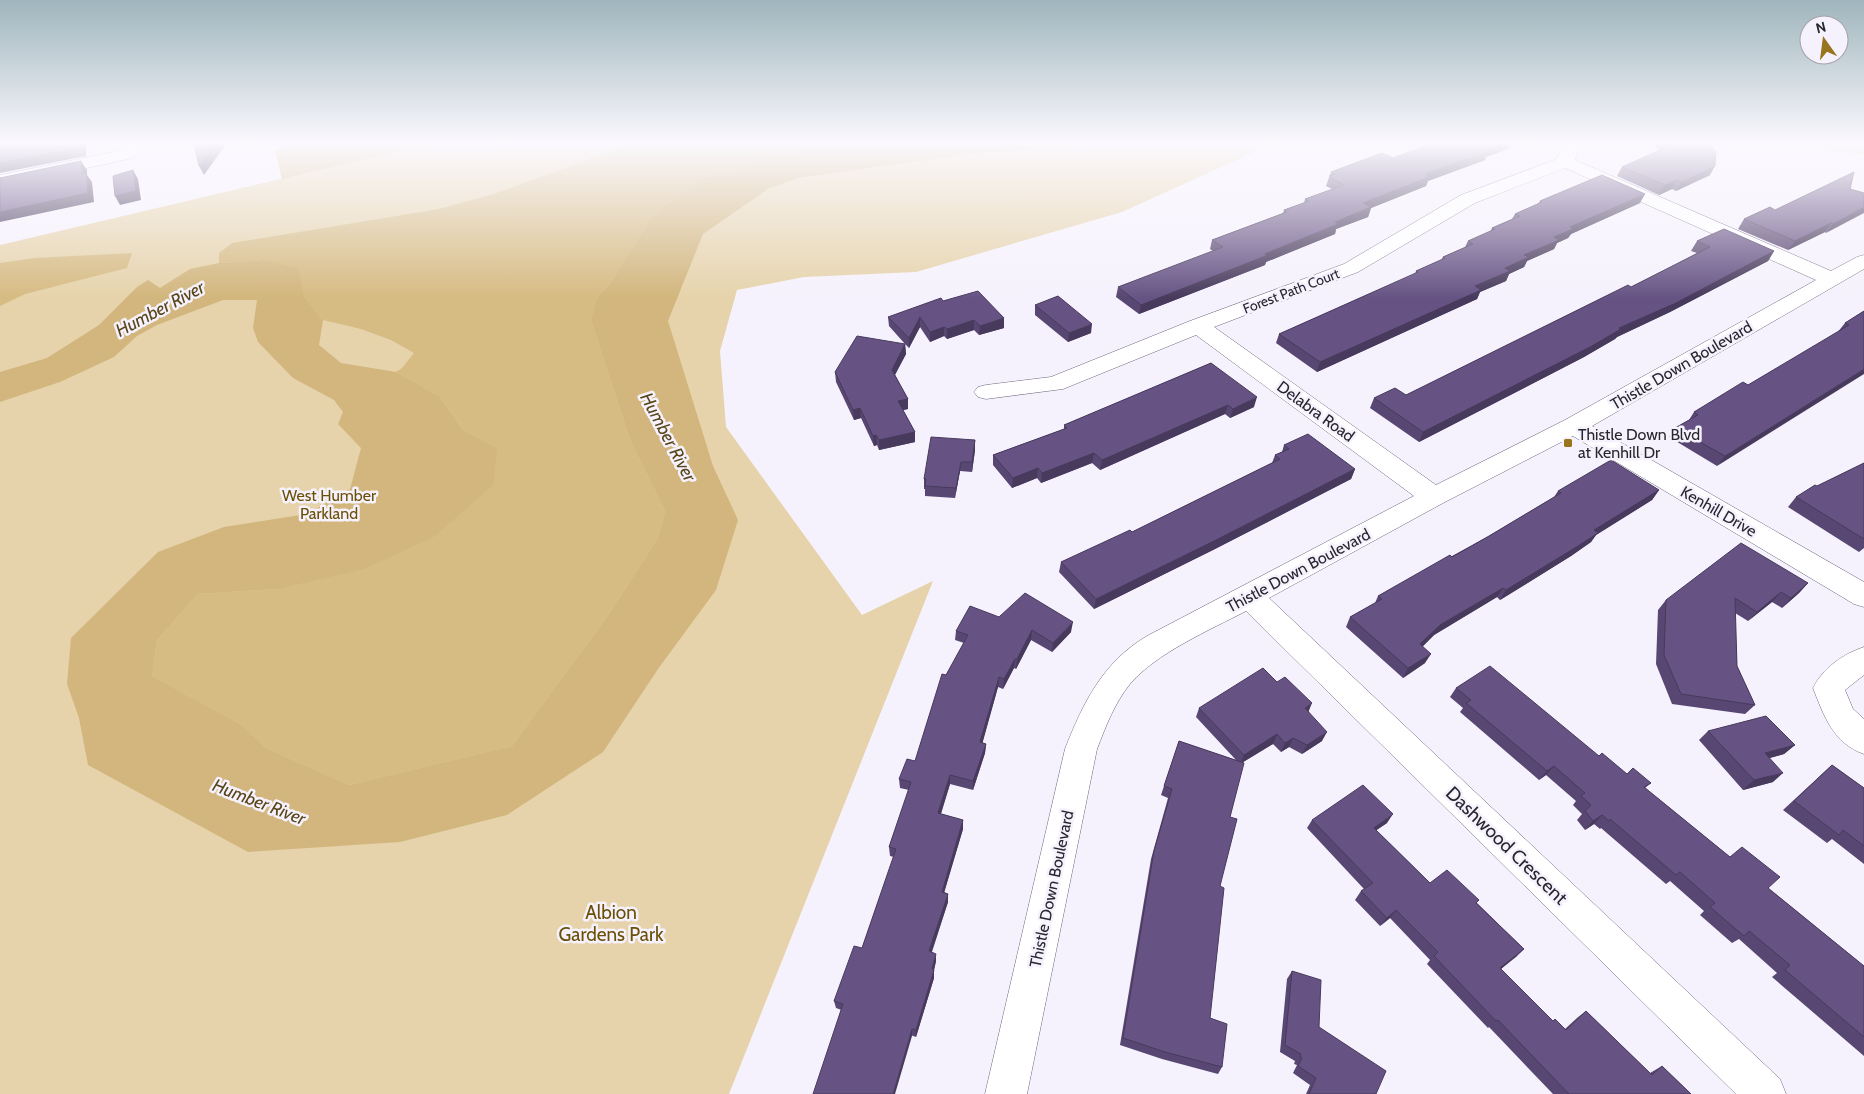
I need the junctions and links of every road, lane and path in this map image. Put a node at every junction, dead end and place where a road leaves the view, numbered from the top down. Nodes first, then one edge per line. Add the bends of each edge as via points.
1 (1477, 195) edge
2 (1656, 195) edge
3 (1864, 261) edge
4 (1831, 279) junction
5 (1198, 326) junction
6 (986, 392) dead end
7 (1574, 426) junction
8 (1434, 497) junction
9 (1249, 596) junction
10 (1864, 596) edge
11 (1864, 659) edge
12 (1864, 740) edge
13 (1010, 1092) edge
14 (1765, 1094) edge

1 - 5 street, Forest Path Court via 1351,268
2 - 4 street
3 - 4 street, Thistle Down Boulevard
4 - 7 street, Thistle Down Boulevard
5 - 6 street, Forest Path Court via 1055,384
5 - 8 street, Delabra Road
7 - 8 street, Thistle Down Boulevard
7 - 10 street, Kenhill Drive
8 - 9 street, Thistle Down Boulevard
9 - 13 street, Thistle Down Boulevard via 1156,646 1128,665 1109,688 1092,718 1081,749
9 - 14 street, Dashwood Crescent
11 - 12 street via 1837,678 1829,688 1840,717

